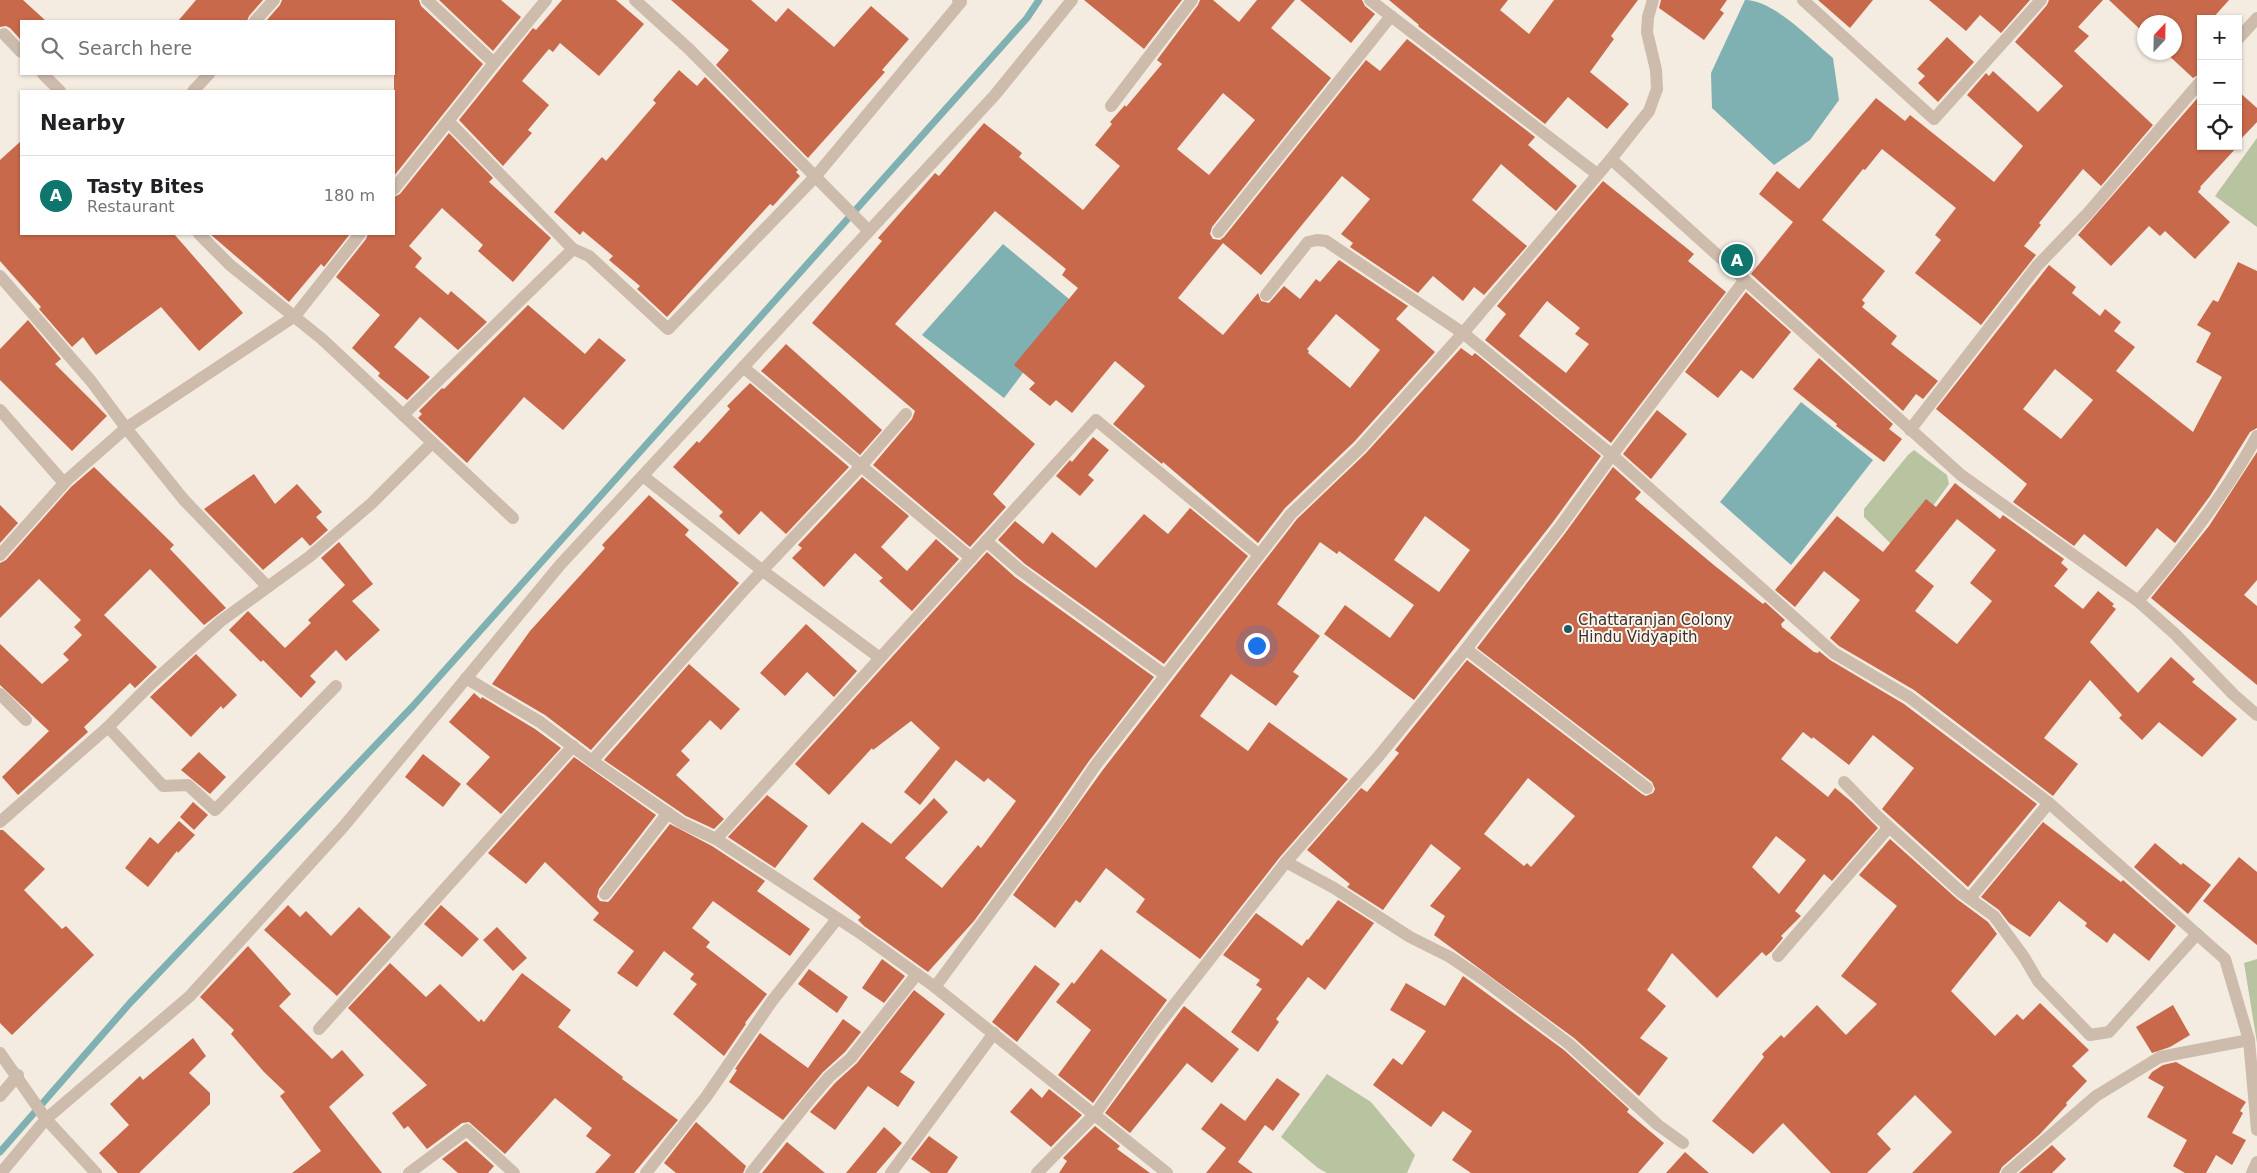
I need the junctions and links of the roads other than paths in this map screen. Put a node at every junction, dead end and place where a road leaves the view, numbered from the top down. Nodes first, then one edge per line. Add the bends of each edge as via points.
1 (274, 0) edge
2 (427, 0) edge
3 (546, 0) edge
4 (635, 0) edge
5 (958, 0) edge
6 (1072, 0) edge
7 (1192, 0) edge
8 (1370, 0) edge
9 (1653, 0) edge
10 (1803, 0) edge
11 (2041, 0) edge
12 (1391, 16) junction
13 (2257, 18) edge
14 (256, 20) edge
15 (4, 34) dead end
16 (2242, 35) edge
17 (20, 51) edge
18 (494, 63) junction
19 (44, 75) edge
20 (208, 75) edge
21 (2197, 86) edge
22 (59, 90) edge
23 (194, 90) edge
24 (1111, 106) dead end
25 (448, 121) junction
26 (1611, 159) junction
27 (1598, 174) junction
28 (815, 178) junction
29 (395, 188) edge
30 (869, 231) junction
31 (1218, 232) dead end
32 (200, 235) edge
33 (359, 235) edge
34 (573, 249) junction
35 (0, 276) edge
36 (1744, 281) junction
37 (1266, 295) dead end
38 (295, 316) junction
39 (1463, 333) junction
40 (743, 367) junction
41 (0, 410) edge
42 (906, 414) dead end
43 (403, 415) junction
44 (126, 428) junction
45 (1910, 430) junction
46 (2257, 436) edge
47 (432, 443) junction
48 (1612, 455) junction
49 (861, 466) junction
50 (643, 476) junction
51 (64, 483) junction
52 (514, 518) dead end
53 (986, 541) junction
54 (0, 554) edge
55 (1258, 554) junction
56 (971, 558) junction
57 (763, 571) junction
58 (267, 586) junction
59 (2138, 601) junction
60 (1466, 649) junction
61 (880, 658) junction
62 (1165, 674) junction
63 (466, 678) junction
64 (336, 686) dead end
65 (0, 694) edge
66 (2257, 715) edge
67 (26, 720) dead end
68 (108, 727) junction
69 (573, 746) junction
70 (592, 761) junction
71 (1844, 782) dead end
72 (1647, 788) dead end
73 (2049, 803) junction
74 (668, 813) junction
75 (0, 822) edge
76 (1889, 826) junction
77 (716, 839) junction
78 (1286, 862) junction
79 (605, 894) dead end
80 (1970, 898) junction
81 (836, 919) junction
82 (2198, 934) junction
83 (1778, 956) dead end
84 (917, 974) junction
85 (935, 987) junction
86 (319, 1029) dead end
87 (994, 1033) junction
88 (2249, 1040) junction
89 (0, 1053) edge
90 (18, 1075) junction
91 (0, 1096) edge
92 (1095, 1114) junction
93 (46, 1119) junction
94 (2257, 1130) edge
95 (1683, 1143) dead end
96 (2257, 1162) edge
97 (1, 1173) edge
98 (96, 1173) edge
99 (409, 1173) edge
100 (514, 1173) edge
101 (646, 1173) edge
102 (751, 1173) edge
103 (891, 1173) edge
104 (1037, 1173) edge
105 (1167, 1173) edge
106 (2007, 1173) edge
107 (2252, 1173) edge

1 - 14 street
2 - 18 street
3 - 18 street
4 - 28 street via 689,49
5 - 28 street via 960,2
6 - 30 street via 994,96
7 - 24 street
8 - 12 street
9 - 26 street via 1647,32 1657,89 1648,111
10 - 11 street via 1934,119
12 - 27 street
12 - 31 street
13 - 16 street
15 - 17 street
18 - 25 street
19 - 22 street
20 - 23 street
21 - 45 street via 2088,213 2037,266
25 - 29 street
25 - 34 street
26 - 27 street
26 - 36 street
27 - 39 street
28 - 30 street
28 - 34 street via 668,329 589,256
30 - 40 street
32 - 38 street via 230,265
33 - 38 street
34 - 43 street
35 - 44 street via 91,381
36 - 45 street
36 - 48 street
37 - 39 street via 1308,242 1326,241
38 - 43 street
38 - 44 street
39 - 48 street
39 - 55 street via 1360,448 1291,514
40 - 49 street
40 - 50 street
41 - 51 street
42 - 49 street
43 - 47 street
44 - 51 street
44 - 58 street via 184,500
45 - 59 street via 1961,475
46 - 59 street via 2175,559
47 - 52 street
47 - 58 street via 372,503 308,557
48 - 60 street
48 - 73 street via 1834,653 1909,697
49 - 56 street
49 - 57 street
50 - 57 street
50 - 63 street via 560,565
51 - 54 street
53 - 55 street via 1096,420
53 - 56 street
53 - 62 street via 1020,570
55 - 62 street
56 - 61 street
57 - 61 street
57 - 70 street
58 - 68 street via 221,621
59 - 66 street
60 - 72 street
60 - 78 street
61 - 77 street
62 - 85 street
63 - 69 street via 540,722
63 - 93 street via 344,826 190,996
64 - 68 street via 215,810 188,785 163,786
65 - 67 street
68 - 75 street
69 - 70 street
69 - 86 street
70 - 74 street
71 - 76 street
73 - 80 street
73 - 82 street
74 - 77 street
74 - 79 street
76 - 80 street
76 - 83 street
77 - 81 street
78 - 92 street via 1156,1028
78 - 95 street via 1484,980 1569,1044 1658,1125
80 - 82 street via 1994,916 2038,981 2090,1036 2109,1032
81 - 84 street
81 - 101 street via 772,1001 706,1097
82 - 88 street via 2225,959
84 - 85 street
84 - 102 street via 851,1058 818,1091
85 - 87 street
87 - 92 street
87 - 103 street
88 - 94 street
88 - 106 street via 2160,1057 2096,1096
89 - 90 street
90 - 91 street
90 - 93 street
92 - 104 street
92 - 105 street
93 - 97 street
93 - 98 street
96 - 107 street
99 - 100 street via 467,1130

